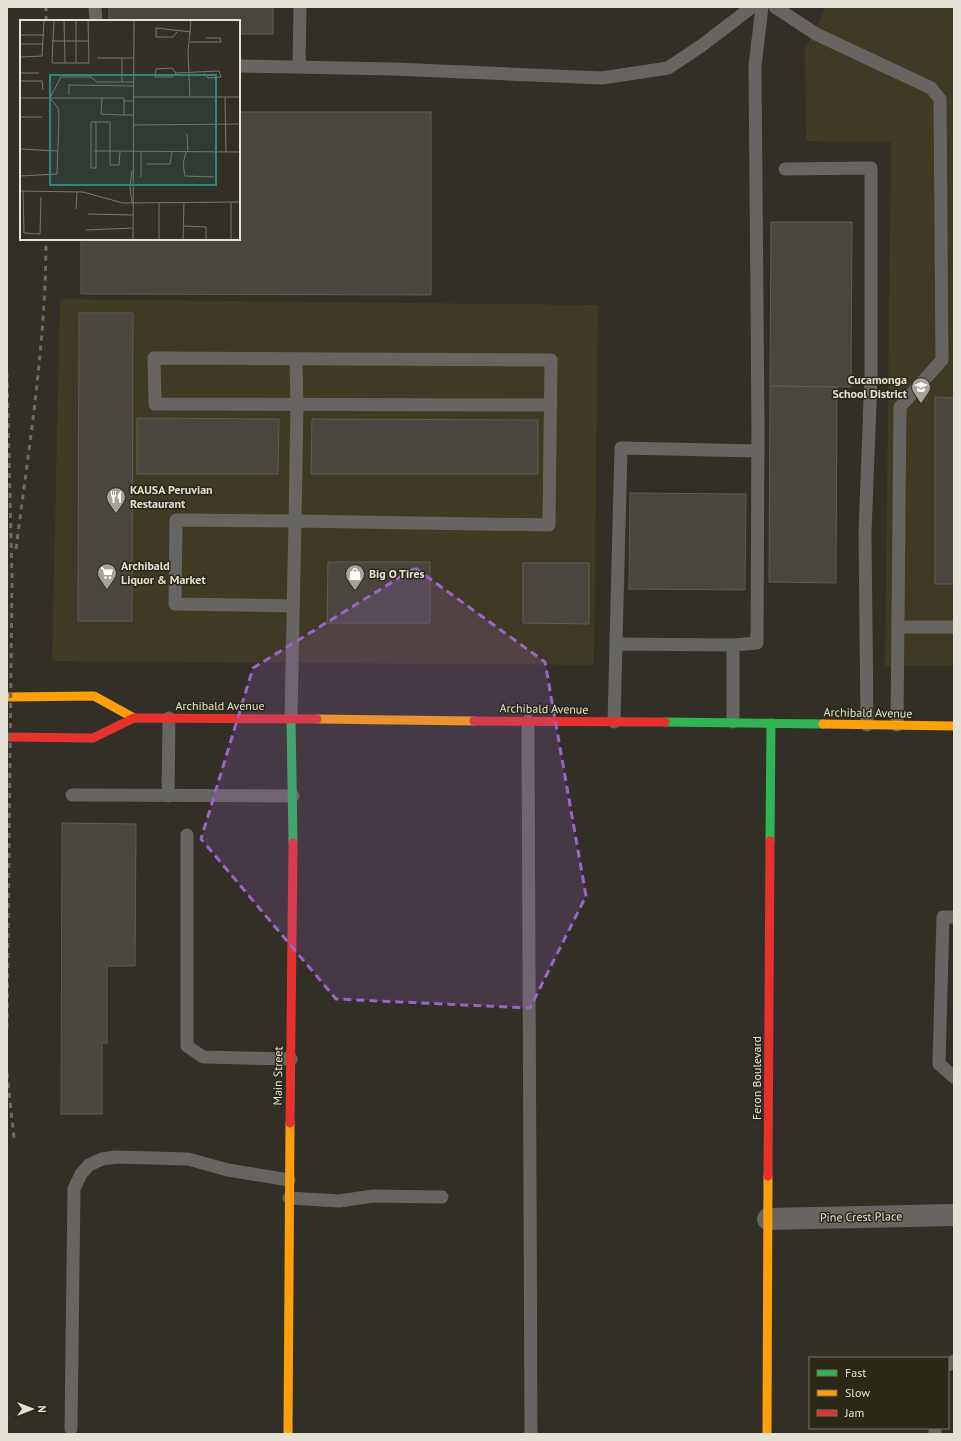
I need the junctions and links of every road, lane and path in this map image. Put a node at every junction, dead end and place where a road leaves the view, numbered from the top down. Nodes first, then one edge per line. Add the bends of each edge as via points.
1 (95, 7) edge
2 (300, 7) edge
3 (752, 7) edge
4 (762, 7) edge
5 (775, 7) edge
6 (96, 20) edge
7 (240, 66) edge
8 (298, 67) junction
9 (785, 169) dead end
10 (296, 359) junction
11 (297, 405) junction
12 (551, 406) junction
13 (758, 451) junction
14 (295, 521) junction
15 (293, 606) junction
16 (898, 627) junction
17 (954, 627) edge
18 (616, 644) junction
19 (733, 645) junction
20 (7, 697) edge
21 (134, 718) junction
22 (169, 718) junction
23 (291, 718) junction
24 (528, 721) junction
25 (614, 722) junction
26 (733, 722) junction
27 (771, 722) junction
28 (867, 725) junction
29 (897, 725) junction
30 (954, 726) edge
31 (7, 737) edge
32 (72, 795) dead end
33 (168, 796) junction
34 (293, 796) junction
35 (187, 835) dead end
36 (954, 917) edge
37 (291, 1059) junction
38 (954, 1077) edge
39 (289, 1180) junction
40 (442, 1197) dead end
41 (289, 1198) junction
42 (954, 1215) edge
43 (768, 1219) junction
44 (71, 1429) dead end
45 (288, 1434) edge
46 (531, 1434) edge
47 (767, 1434) edge

1 - 6 lane
2 - 8 lane
3 - 8 lane via 668,68 602,78
4 - 13 lane via 755,66
5 - 16 lane via 816,34 931,88 940,99 942,360 900,407
7 - 8 lane
9 - 28 lane via 871,168 871,376 865,532
10 - 11 lane
10 - 11 lane via 154,358 155,404
10 - 12 lane via 551,360
11 - 12 lane
11 - 14 lane
12 - 14 lane via 549,525
13 - 18 lane via 621,448
13 - 19 lane via 757,643
14 - 15 lane
14 - 15 lane via 176,520 175,604
15 - 23 lane
16 - 17 lane
16 - 29 lane
18 - 19 lane
18 - 25 lane
19 - 26 lane
20 - 21 street, Archibald Avenue via 94,696
21 - 22 street, Archibald Avenue
21 - 31 street, Archibald Avenue via 93,738
22 - 23 street, Archibald Avenue
22 - 33 lane
23 - 24 street, Archibald Avenue
23 - 34 street, Main Street
24 - 25 street, Archibald Avenue
24 - 46 lane
25 - 26 street, Archibald Avenue
26 - 27 street, Archibald Avenue
27 - 28 street, Archibald Avenue
27 - 43 street, Feron Boulevard
28 - 29 street, Archibald Avenue
29 - 30 street, Archibald Avenue
32 - 33 lane
33 - 34 lane
34 - 37 street, Main Street
35 - 37 lane via 187,1046 203,1057
36 - 38 lane via 943,917 939,1064
37 - 39 street, Main Street
39 - 41 street, Main Street
39 - 44 lane via 228,1170 188,1159 116,1157 102,1159 89,1165 81,1174 74,1189
40 - 41 lane via 373,1196 339,1200
41 - 45 street, Main Street
42 - 43 street, Pine Crest Place
43 - 47 street, Feron Boulevard

